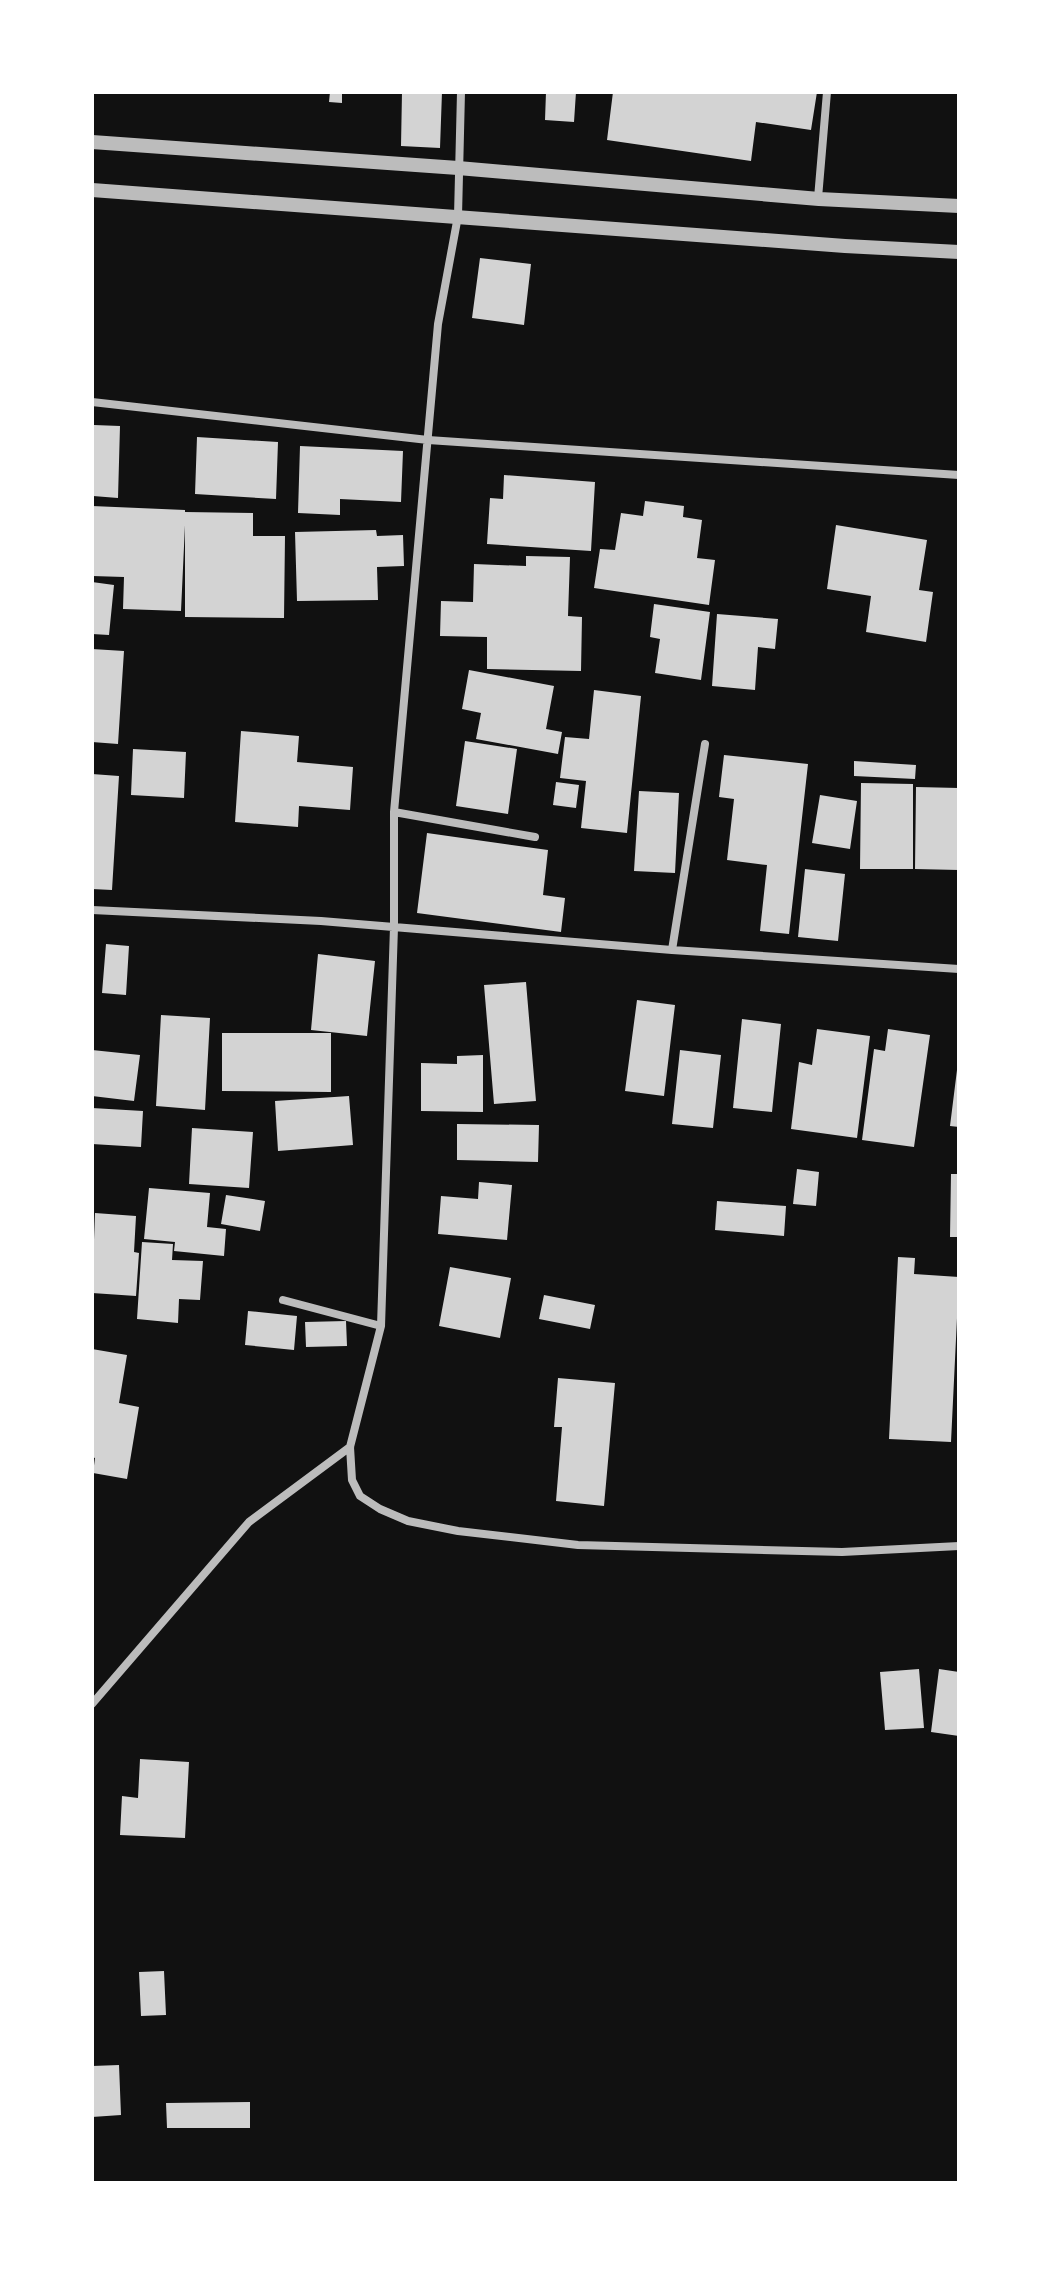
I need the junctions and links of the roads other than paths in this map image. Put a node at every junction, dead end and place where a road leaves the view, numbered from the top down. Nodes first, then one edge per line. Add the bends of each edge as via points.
1 (461, 92) edge
2 (827, 92) edge
3 (92, 142) edge
4 (458, 168) junction
5 (92, 190) edge
6 (819, 199) junction
7 (959, 206) edge
8 (458, 216) junction
9 (959, 252) edge
10 (92, 402) edge
11 (428, 440) junction
12 (959, 475) edge
13 (705, 744) dead end
14 (394, 812) junction
15 (535, 837) dead end
16 (92, 910) edge
17 (394, 927) junction
18 (672, 950) junction
19 (959, 969) edge
20 (283, 1300) dead end
21 (381, 1326) junction
22 (350, 1447) junction
23 (959, 1546) edge
24 (92, 1704) edge

1 - 4 street
2 - 6 street
3 - 4 street
4 - 6 street
4 - 8 street
5 - 8 street
6 - 7 street
8 - 9 street
8 - 11 street via 438,324
10 - 11 street
11 - 12 street
11 - 14 street
13 - 18 street
14 - 15 street
14 - 17 street
16 - 17 street
17 - 18 street
17 - 21 street
18 - 19 street
20 - 21 street
21 - 22 street
22 - 23 street via 352,1480 360,1496 408,1521 458,1531 578,1545 842,1552
22 - 24 street via 249,1522

